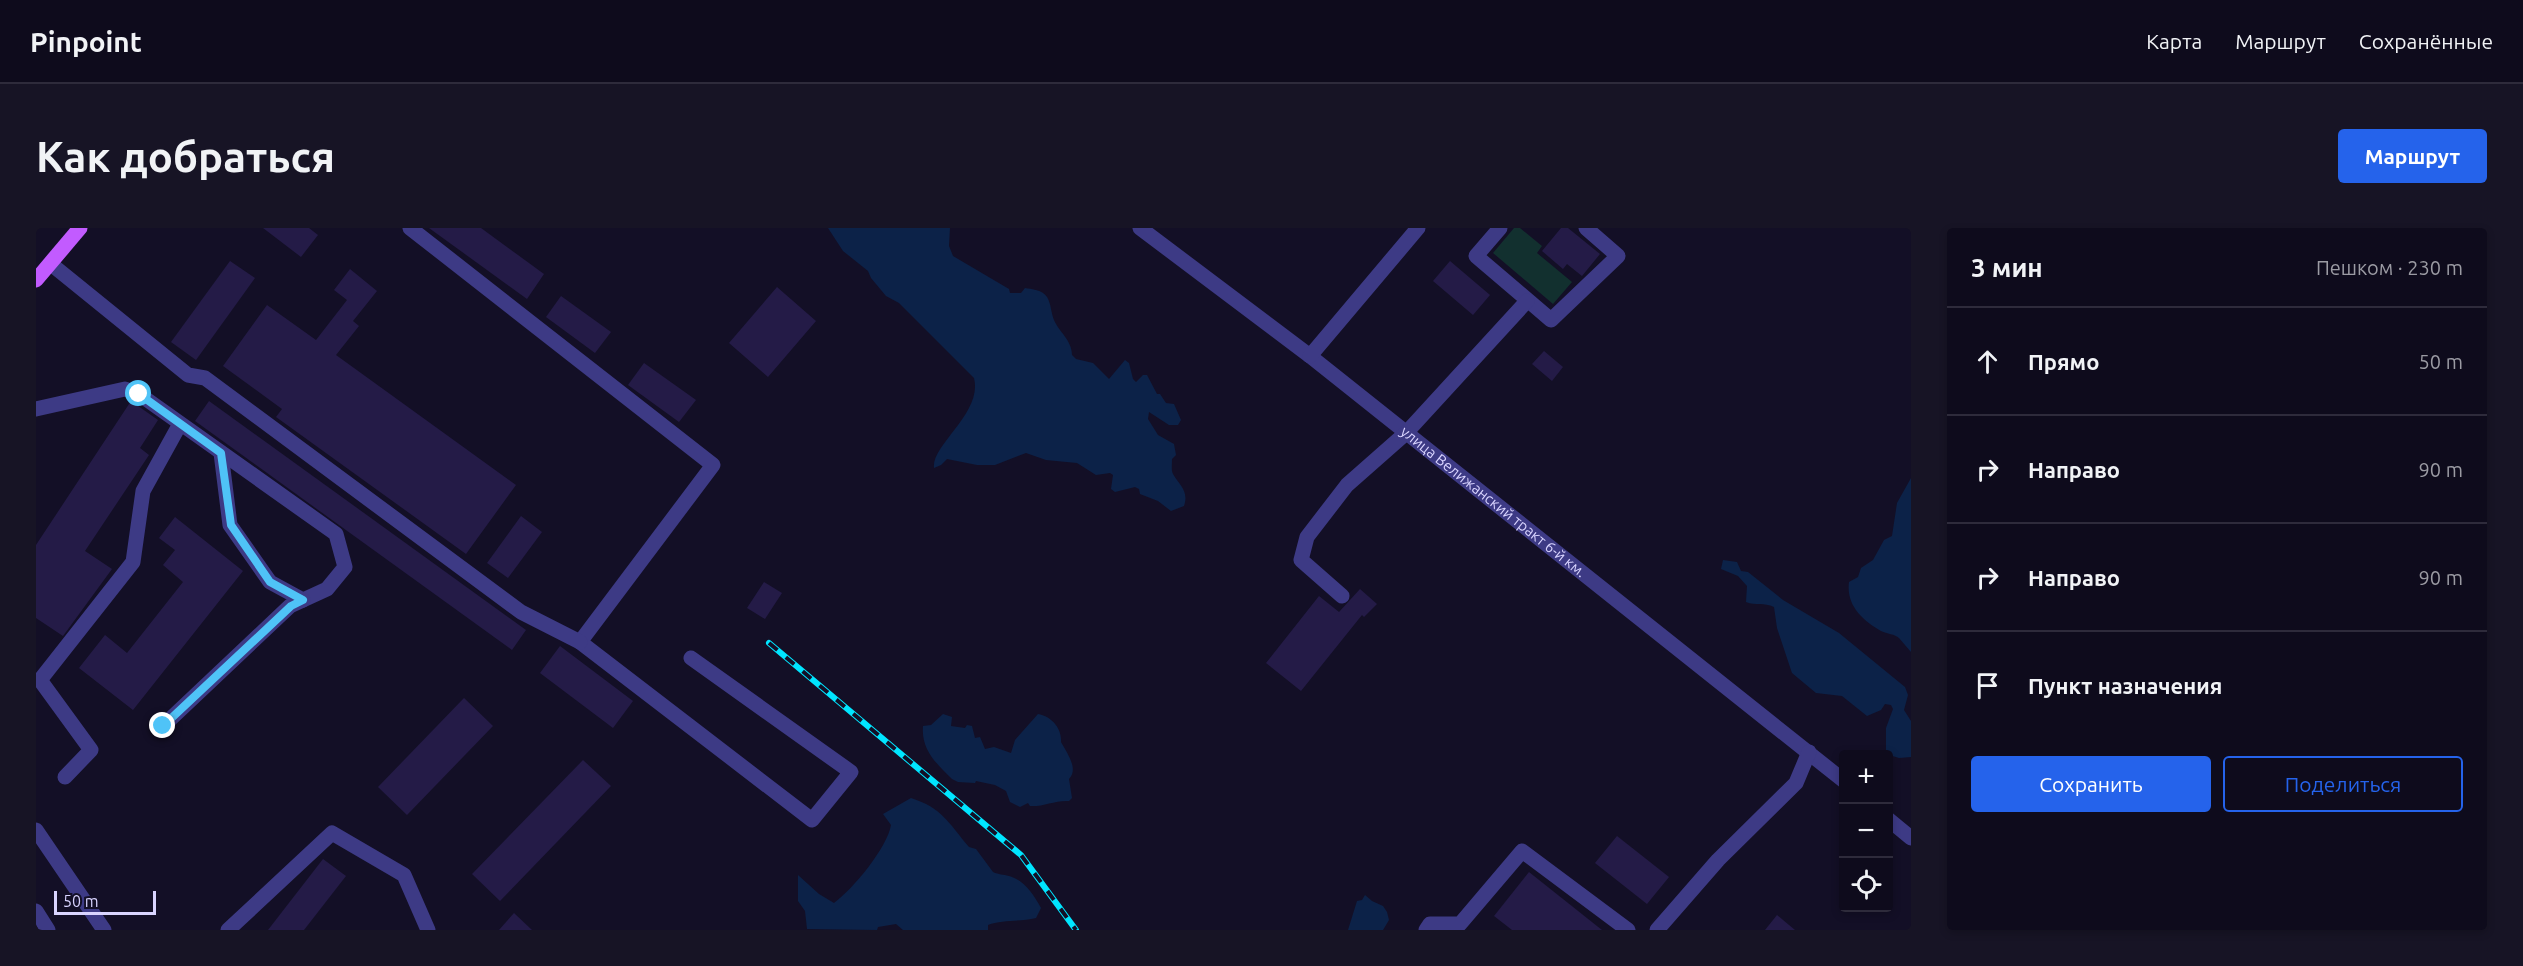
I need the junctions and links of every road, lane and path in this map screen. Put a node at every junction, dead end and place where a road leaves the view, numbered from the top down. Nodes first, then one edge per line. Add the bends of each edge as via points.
1 (80, 228) edge
2 (410, 228) edge
3 (1418, 228) edge
4 (1500, 228) edge
5 (1586, 228) edge
6 (1149, 231) edge
7 (51, 264) junction
8 (36, 280) edge
9 (1527, 301) junction
10 (1310, 356) junction
11 (36, 409) edge
12 (180, 424) junction
13 (1406, 433) junction
14 (221, 453) junction
15 (1342, 596) dead end
16 (303, 600) junction
17 (580, 642) junction
18 (692, 658) dead end
19 (163, 726) dead end
20 (1809, 752) junction
21 (65, 777) dead end
22 (1839, 777) edge
23 (1893, 823) edge
24 (36, 830) edge
25 (1911, 838) edge
26 (36, 911) edge
27 (48, 930) edge
28 (104, 930) edge
29 (228, 930) edge
30 (428, 930) edge
31 (1426, 930) edge
32 (1628, 930) edge
33 (1657, 930) edge

1 - 7 main road
2 - 17 street via 713,465
3 - 10 street
4 - 9 street via 1476,256
5 - 9 street via 1618,256 1551,320
6 - 10 street, улица Велижанский тракт 6-й км.
7 - 8 main road
7 - 17 street via 188,375 205,378 521,612
9 - 13 street
10 - 13 street, улица Велижанский тракт 6-й км.
11 - 12 street via 124,389 139,394
12 - 14 street
12 - 21 street via 143,490 133,562 40,680 91,750
13 - 15 street via 1347,485 1307,537 1301,560
13 - 20 street, улица Велижанский тракт 6-й км.
14 - 16 street via 231,525 270,582
14 - 16 street via 336,534 345,567 327,589
16 - 19 street via 291,606
17 - 18 street via 812,819 851,772
20 - 22 street, улица Велижанский тракт 6-й км.
20 - 33 street via 1796,783 1718,860
23 - 25 street
24 - 28 street
26 - 27 street
29 - 30 street via 332,833 404,875
31 - 32 street via 1430,924 1460,924 1522,851

